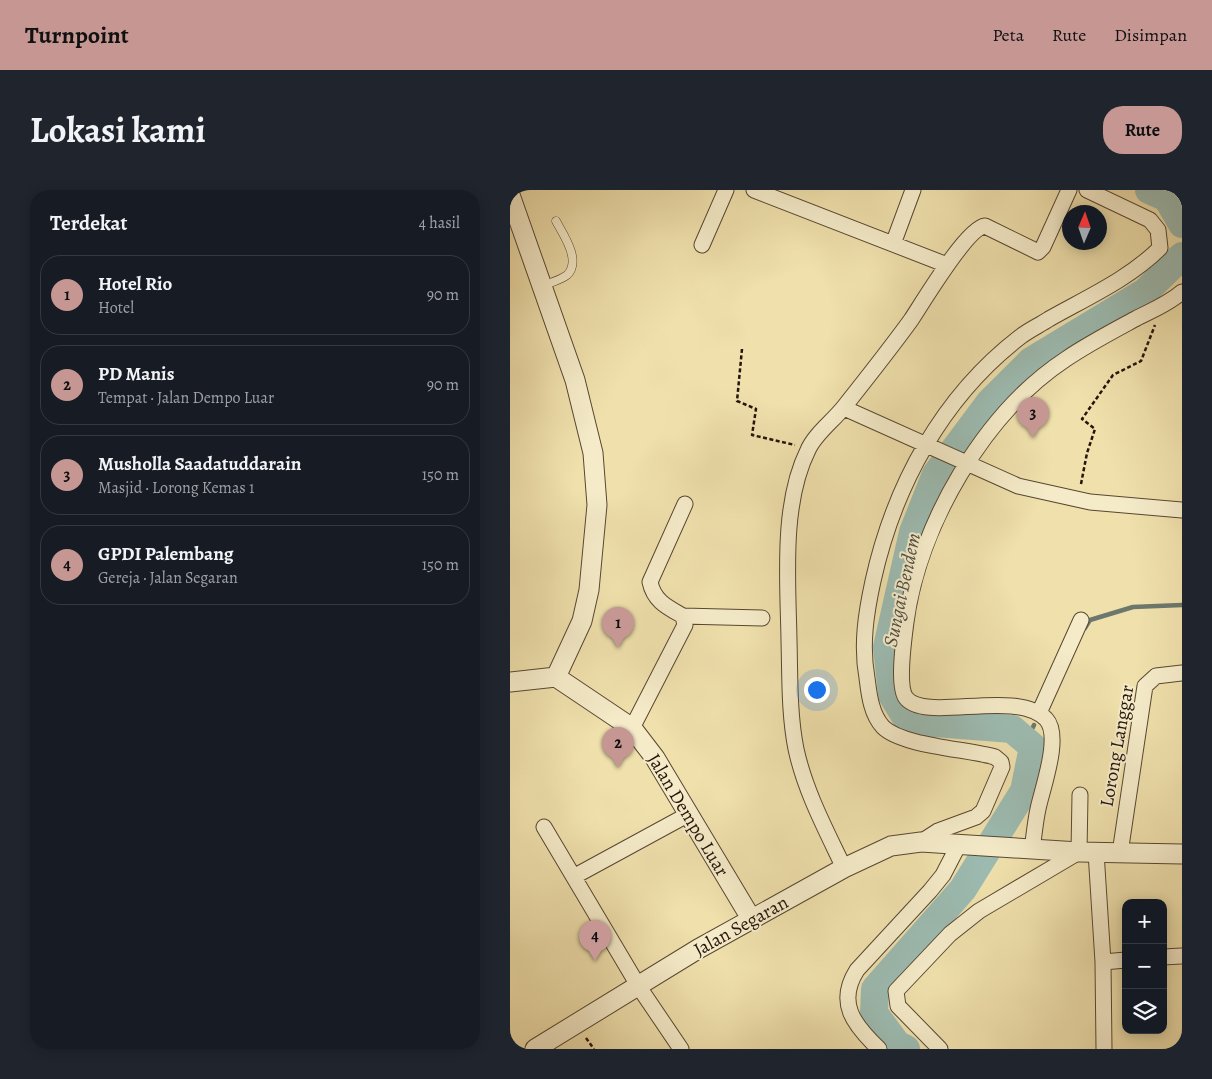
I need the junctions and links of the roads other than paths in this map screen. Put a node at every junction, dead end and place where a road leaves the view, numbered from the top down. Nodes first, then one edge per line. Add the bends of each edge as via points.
1 (726, 190) edge
2 (754, 190) edge
3 (914, 190) edge
4 (1069, 190) edge
5 (1087, 190) edge
6 (777, 194) edge
7 (510, 195) edge
8 (556, 221) dead end
9 (893, 244) junction
10 (702, 245) dead end
11 (947, 265) junction
12 (542, 286) junction
13 (1182, 292) edge
14 (844, 408) junction
15 (931, 447) junction
16 (964, 461) junction
17 (685, 504) dead end
18 (1182, 510) edge
19 (683, 616) junction
20 (762, 618) dead end
21 (1081, 620) dead end
22 (1182, 673) edge
23 (556, 677) junction
24 (510, 682) edge
25 (1038, 713) junction
26 (632, 728) junction
27 (1080, 795) dead end
28 (689, 814) junction
29 (544, 827) dead end
30 (921, 842) junction
31 (959, 846) junction
32 (1023, 848) junction
33 (1088, 852) junction
34 (1120, 853) junction
35 (1182, 854) edge
36 (844, 868) junction
37 (575, 876) junction
38 (752, 920) junction
39 (1182, 956) edge
40 (1167, 957) edge
41 (1122, 960) edge
42 (1103, 962) junction
43 (638, 987) junction
44 (535, 1049) edge
45 (681, 1049) edge
46 (879, 1049) edge
47 (940, 1049) edge
48 (1104, 1049) edge

1 - 10 street
2 - 6 street
3 - 9 street
4 - 11 street via 1041,251 982,226
5 - 15 street via 1150,220 1158,230 1160,248 1118,280 1021,336 967,386
6 - 9 street
7 - 12 street
8 - 12 lane via 573,258 573,266 568,275
9 - 11 street
11 - 14 street
12 - 23 street via 575,380 592,453 597,505 589,590 582,621
13 - 16 street via 1169,303 1049,371
14 - 15 street
14 - 36 street via 808,448 797,478 790,523 788,570 791,718 796,750 807,788
15 - 16 street
15 - 30 street via 898,499 879,557 866,616 864,659 872,706 882,726 900,738 995,757 1002,767 983,811
16 - 18 street via 1018,486 1078,500
16 - 25 street via 924,551 908,606 904,696 917,706 1016,707
17 - 19 street via 650,582 659,602
19 - 20 street
19 - 26 street via 684,630
21 - 25 street
22 - 34 street, Lorong Langgar via 1156,676 1145,686
23 - 24 street
23 - 26 street, Jalan Dempo Luar
25 - 32 street via 1051,728 1051,756 1037,811
26 - 28 street, Jalan Dempo Luar via 655,758
27 - 33 street
28 - 37 street
28 - 38 street, Jalan Dempo Luar
29 - 37 street
30 - 31 street, Jalan Segaran
30 - 36 street, Jalan Segaran via 891,846
31 - 32 street, Jalan Segaran
31 - 46 street via 930,892 857,970 849,983 847,1005 852,1019
32 - 33 street, Jalan Segaran
33 - 34 street, Jalan Segaran
33 - 42 street
33 - 47 street via 979,911 950,934 896,991 898,1006
34 - 35 street, Jalan Segaran
36 - 38 street, Jalan Segaran
37 - 43 street
38 - 43 street, Jalan Segaran
39 - 40 street
41 - 42 street
42 - 48 street
43 - 44 street, Jalan Segaran
43 - 45 street

